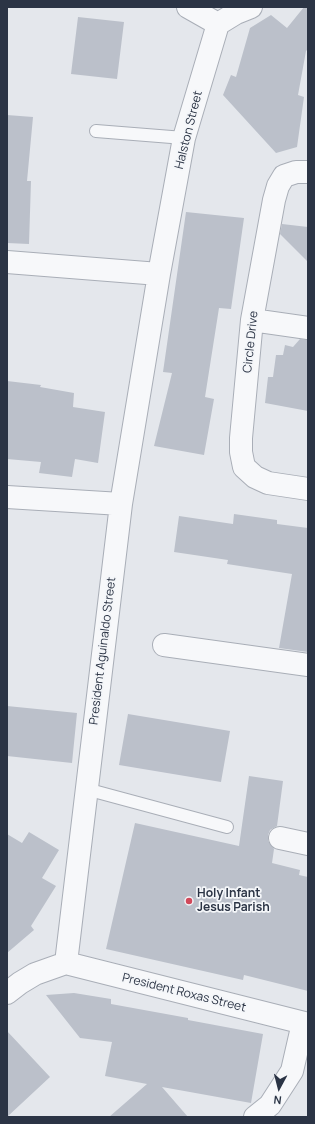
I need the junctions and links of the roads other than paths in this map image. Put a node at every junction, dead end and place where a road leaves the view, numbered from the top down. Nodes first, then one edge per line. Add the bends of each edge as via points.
1 (188, 7) edge
2 (251, 7) edge
3 (218, 24) junction
4 (96, 131) dead end
5 (184, 138) junction
6 (308, 172) edge
7 (7, 262) edge
8 (159, 274) junction
9 (252, 320) junction
10 (308, 328) edge
11 (308, 489) edge
12 (7, 497) edge
13 (121, 504) junction
14 (164, 645) dead end
15 (308, 665) edge
16 (86, 789) junction
17 (227, 827) dead end
18 (280, 838) dead end
19 (308, 844) edge
20 (66, 963) junction
21 (7, 993) edge
22 (306, 1023) edge
23 (256, 1117) edge

1 - 3 street
2 - 3 street
3 - 5 street, Halston Street
4 - 5 lane
5 - 8 street, Halston Street
6 - 9 street, Circle Drive via 284,176 278,186
7 - 8 street
8 - 13 street, President Aguinaldo Street
9 - 10 street
9 - 11 street, Circle Drive via 241,438 244,467 255,477 268,483
12 - 13 street
13 - 16 street, President Aguinaldo Street
14 - 15 street
16 - 17 lane
16 - 20 street, President Aguinaldo Street
18 - 19 street
20 - 21 street via 35,974
20 - 22 street, President Roxas Street
22 - 23 street, President Roxas Street via 292,1071 270,1105

